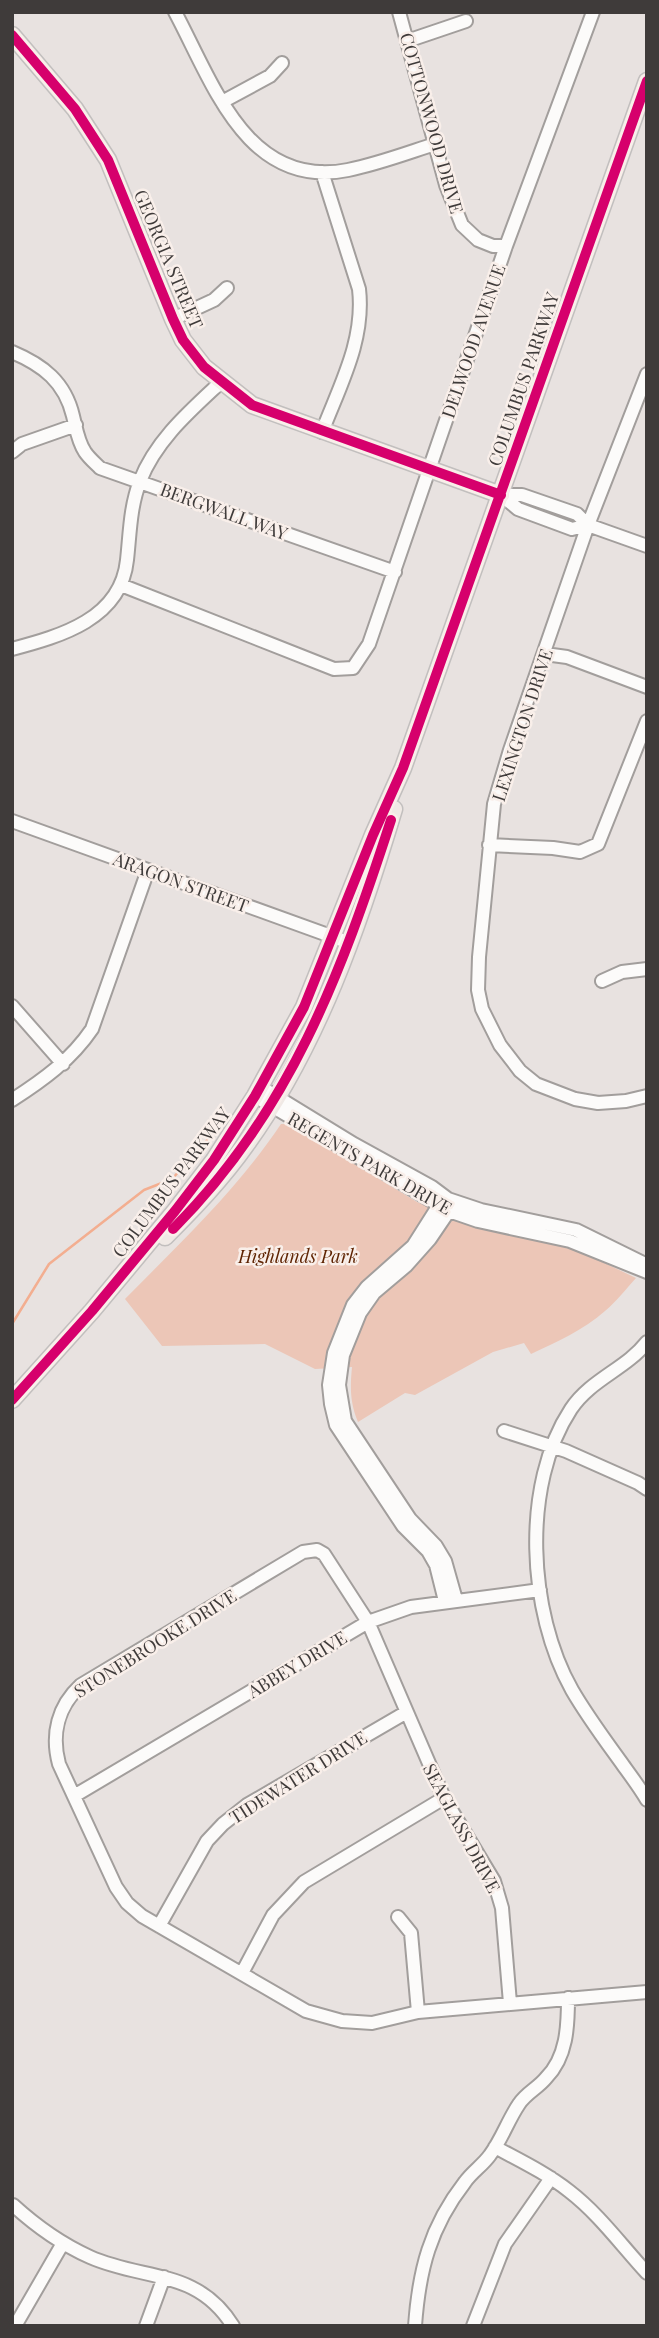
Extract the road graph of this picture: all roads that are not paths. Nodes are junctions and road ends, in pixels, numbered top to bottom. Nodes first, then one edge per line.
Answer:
1 (175, 12) edge
2 (399, 12) edge
3 (593, 12) edge
4 (466, 21) dead end
5 (12, 35) edge
6 (407, 41) junction
7 (282, 63) dead end
8 (647, 81) edge
9 (222, 102) junction
10 (435, 144) junction
11 (322, 172) junction
12 (506, 246) junction
13 (227, 289) dead end
14 (173, 319) junction
15 (12, 352) edge
16 (647, 374) edge
17 (220, 382) junction
18 (76, 425) junction
19 (322, 432) junction
20 (12, 452) edge
21 (428, 469) junction
22 (140, 481) junction
23 (501, 495) junction
24 (588, 525) junction
25 (647, 546) edge
26 (395, 572) junction
27 (121, 585) junction
28 (12, 649) edge
29 (545, 654) junction
30 (647, 687) edge
31 (647, 721) edge
32 (403, 768) junction
33 (12, 821) edge
34 (489, 845) junction
35 (148, 870) junction
36 (334, 937) junction
37 (350, 943) junction
38 (647, 969) edge
39 (602, 981) dead end
40 (12, 1006) edge
41 (63, 1063) junction
42 (258, 1092) junction
43 (647, 1096) edge
44 (12, 1100) edge
45 (274, 1101) junction
46 (445, 1205) junction
47 (647, 1265) edge
48 (647, 1272) edge
49 (92, 1311) junction
50 (647, 1342) edge
51 (12, 1400) edge
52 (504, 1431) dead end
53 (553, 1446) junction
54 (647, 1489) edge
55 (540, 1590) junction
56 (451, 1601) junction
57 (368, 1622) junction
58 (405, 1713) junction
59 (75, 1796) junction
60 (444, 1798) junction
61 (647, 1800) edge
62 (398, 1917) dead end
63 (159, 1926) junction
64 (242, 1973) junction
65 (647, 1992) edge
66 (568, 1998) junction
67 (510, 2003) junction
68 (418, 2012) junction
69 (495, 2147) junction
70 (551, 2178) junction
71 (13, 2205) edge
72 (63, 2243) junction
73 (647, 2273) edge
74 (164, 2277) junction
75 (15, 2326) edge
76 (146, 2326) edge
77 (233, 2326) edge
78 (415, 2326) edge
79 (473, 2326) edge

1 - 9 street
2 - 6 street, COTTONWOOD DRIVE
3 - 12 street, DELWOOD AVENUE
4 - 6 street
5 - 14 main road, GEORGIA STREET
6 - 10 street, COTTONWOOD DRIVE
7 - 9 street
8 - 23 main road, COLUMBUS PARKWAY
9 - 11 street
10 - 11 street
10 - 12 street, COTTONWOOD DRIVE
11 - 19 street
12 - 21 street, DELWOOD AVENUE
13 - 14 street
14 - 17 main road, GEORGIA STREET
15 - 18 street, BERGWALL WAY
16 - 24 street, LEXINGTON DRIVE
17 - 19 main road, GEORGIA STREET
17 - 22 street
18 - 20 street
18 - 22 street, BERGWALL WAY
19 - 21 main road, GEORGIA STREET
21 - 23 main road, GEORGIA STREET
21 - 26 street, DELWOOD AVENUE
22 - 26 street, BERGWALL WAY
22 - 27 street
23 - 24 street, GEORGIA STREET
23 - 32 main road, COLUMBUS PARKWAY
24 - 25 street, GEORGIA STREET
24 - 29 street, LEXINGTON DRIVE
26 - 27 street, DELWOOD AVENUE
27 - 28 street
29 - 30 street
29 - 34 street, LEXINGTON DRIVE
31 - 34 street
32 - 36 main road, COLUMBUS PARKWAY
32 - 37 main road, COLUMBUS PARKWAY
33 - 35 street, ARAGON STREET
34 - 43 street, LEXINGTON DRIVE
35 - 36 street, ARAGON STREET
35 - 41 street
36 - 37 street, ARAGON STREET
36 - 42 main road, COLUMBUS PARKWAY
37 - 45 main road, COLUMBUS PARKWAY
38 - 39 street
40 - 41 street
41 - 44 street
42 - 45 street, REGENTS PARK DRIVE
42 - 49 main road, COLUMBUS PARKWAY
45 - 46 street, REGENTS PARK DRIVE
45 - 49 main road, COLUMBUS PARKWAY
46 - 47 street, REGENTS PARK DRIVE
46 - 48 street, REGENTS PARK DRIVE
46 - 56 street
49 - 51 main road, COLUMBUS PARKWAY
50 - 53 street
52 - 53 street
53 - 54 street
53 - 55 street
55 - 56 street, ABBEY DRIVE
55 - 61 street
56 - 57 street, ABBEY DRIVE
57 - 58 street, SEAGLASS DRIVE
57 - 59 street, ABBEY DRIVE
57 - 59 street, STONEBROOKE DRIVE
58 - 60 street, SEAGLASS DRIVE
58 - 63 street, TIDEWATER DRIVE
59 - 63 street, STONEBROOKE DRIVE
60 - 64 street
60 - 67 street, SEAGLASS DRIVE
62 - 68 street
63 - 64 street, STONEBROOKE DRIVE
64 - 68 street, STONEBROOKE DRIVE
65 - 66 street, STONEBROOKE DRIVE
66 - 67 street, STONEBROOKE DRIVE
66 - 69 street
67 - 68 street, STONEBROOKE DRIVE
69 - 70 street
69 - 78 street
70 - 73 street
70 - 79 street
71 - 72 street
72 - 74 street
72 - 75 street
74 - 76 street
74 - 77 street

